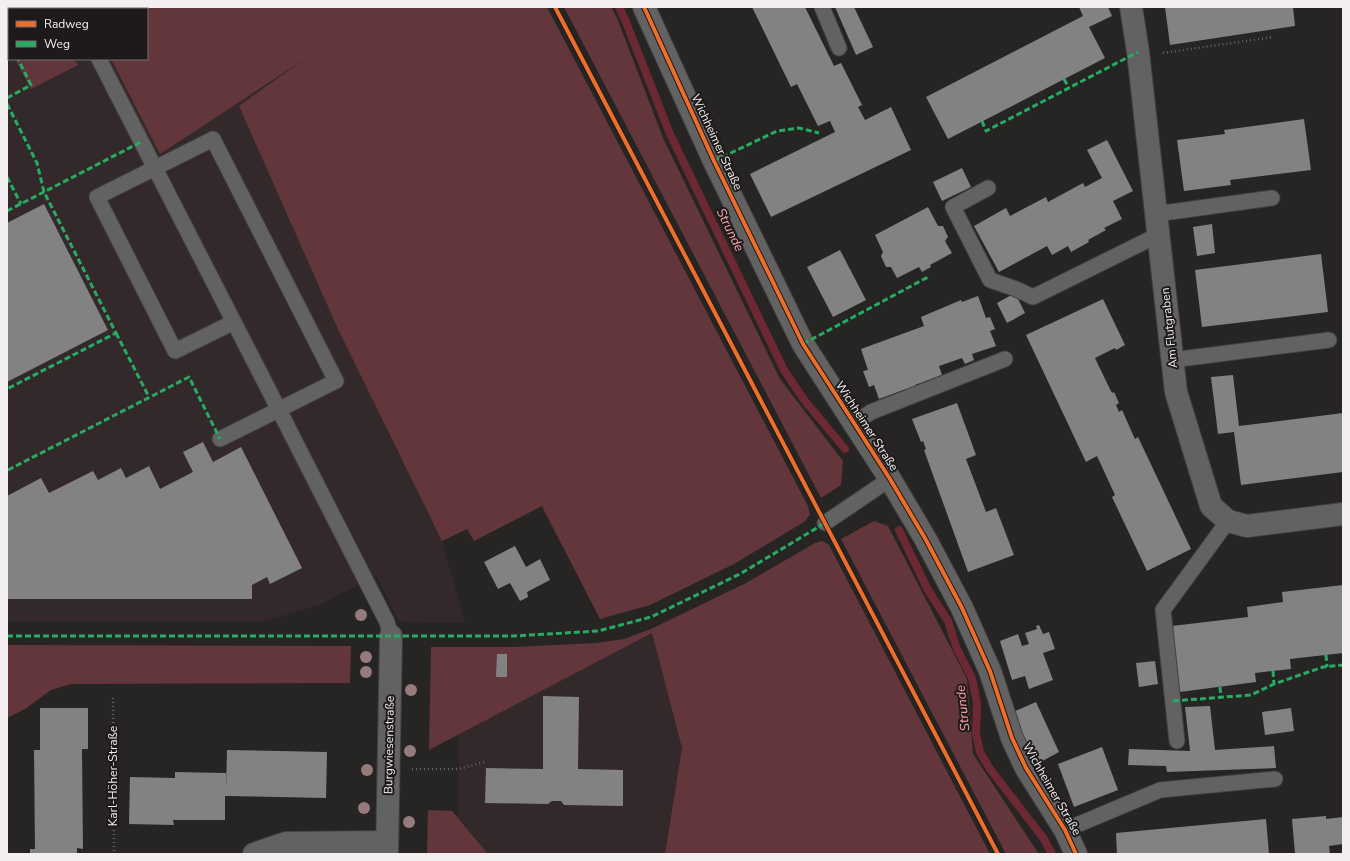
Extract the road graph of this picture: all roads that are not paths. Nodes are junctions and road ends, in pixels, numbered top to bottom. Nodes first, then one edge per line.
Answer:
1 (644, 7) edge
2 (822, 7) edge
3 (1131, 7) edge
4 (839, 48) dead end
5 (100, 60) edge
6 (154, 168) junction
7 (988, 188) dead end
8 (1272, 198) dead end
9 (1157, 224) junction
10 (234, 322) junction
11 (1329, 340) dead end
12 (1005, 359) dead end
13 (1172, 360) junction
14 (279, 410) junction
15 (853, 424) junction
16 (220, 439) dead end
17 (890, 479) junction
18 (1343, 514) edge
19 (1228, 521) junction
20 (825, 523) dead end
21 (391, 636) joint
22 (1177, 741) dead end
23 (1275, 779) dead end
24 (1065, 830) junction
25 (387, 848) edge
26 (254, 854) edge
27 (1076, 854) edge

1 - 15 street, Wichheimer Straße
2 - 4 lane
3 - 9 street, Am Flutgraben
5 - 6 lane
6 - 10 lane
6 - 10 lane
6 - 14 lane
7 - 9 lane
8 - 9 lane
9 - 13 street, Am Flutgraben
10 - 14 lane
11 - 13 lane
12 - 15 lane
13 - 19 street, Am Flutgraben
14 - 16 lane
14 - 21 lane
15 - 17 street, Wichheimer Straße
17 - 20 lane
17 - 24 street, Wichheimer Straße
18 - 19 street, Am Flutgraben
19 - 22 lane
21 - 25 street, Burgwiesenstraße
23 - 24 lane
24 - 27 street, Wichheimer Straße
25 - 26 street

